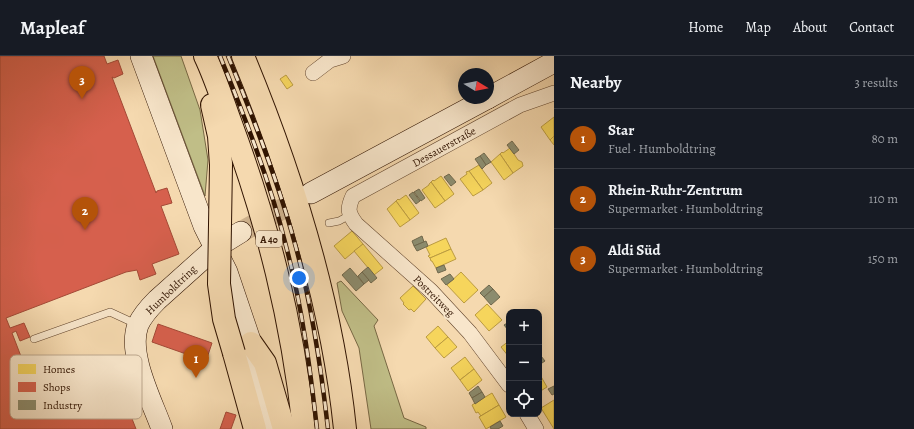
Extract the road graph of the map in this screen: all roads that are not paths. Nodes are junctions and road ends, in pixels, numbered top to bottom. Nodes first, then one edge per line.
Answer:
1 (141, 56) edge
2 (198, 56) edge
3 (205, 56) edge
4 (243, 56) edge
5 (344, 56) edge
6 (554, 62) edge
7 (313, 73) dead end
8 (554, 93) edge
9 (494, 95) edge
10 (477, 104) edge
11 (311, 193) tunnel mouth
12 (350, 215) junction
13 (329, 223) dead end
14 (241, 232) tunnel mouth
15 (216, 248) junction
16 (138, 325) junction
17 (34, 339) dead end
18 (243, 348) junction
19 (135, 355) edge
20 (142, 377) edge
21 (506, 381) edge
22 (529, 417) edge
23 (259, 428) edge
24 (162, 429) edge
25 (284, 429) edge
26 (304, 429) edge
27 (345, 429) edge
28 (536, 429) edge

1 - 15 street
2 - 18 highway, bridge
3 - 26 highway, A 40
4 - 27 highway
5 - 7 street
6 - 9 street
8 - 12 street, Dessauerstraße
10 - 11 street
12 - 13 lane
12 - 21 street, Postreitweg
14 - 15 street, Humboldtring
15 - 16 street, Humboldtring
15 - 18 street
16 - 17 lane
16 - 19 street, Humboldtring
18 - 23 highway
18 - 25 highway
20 - 24 street, Humboldtring
22 - 28 street

